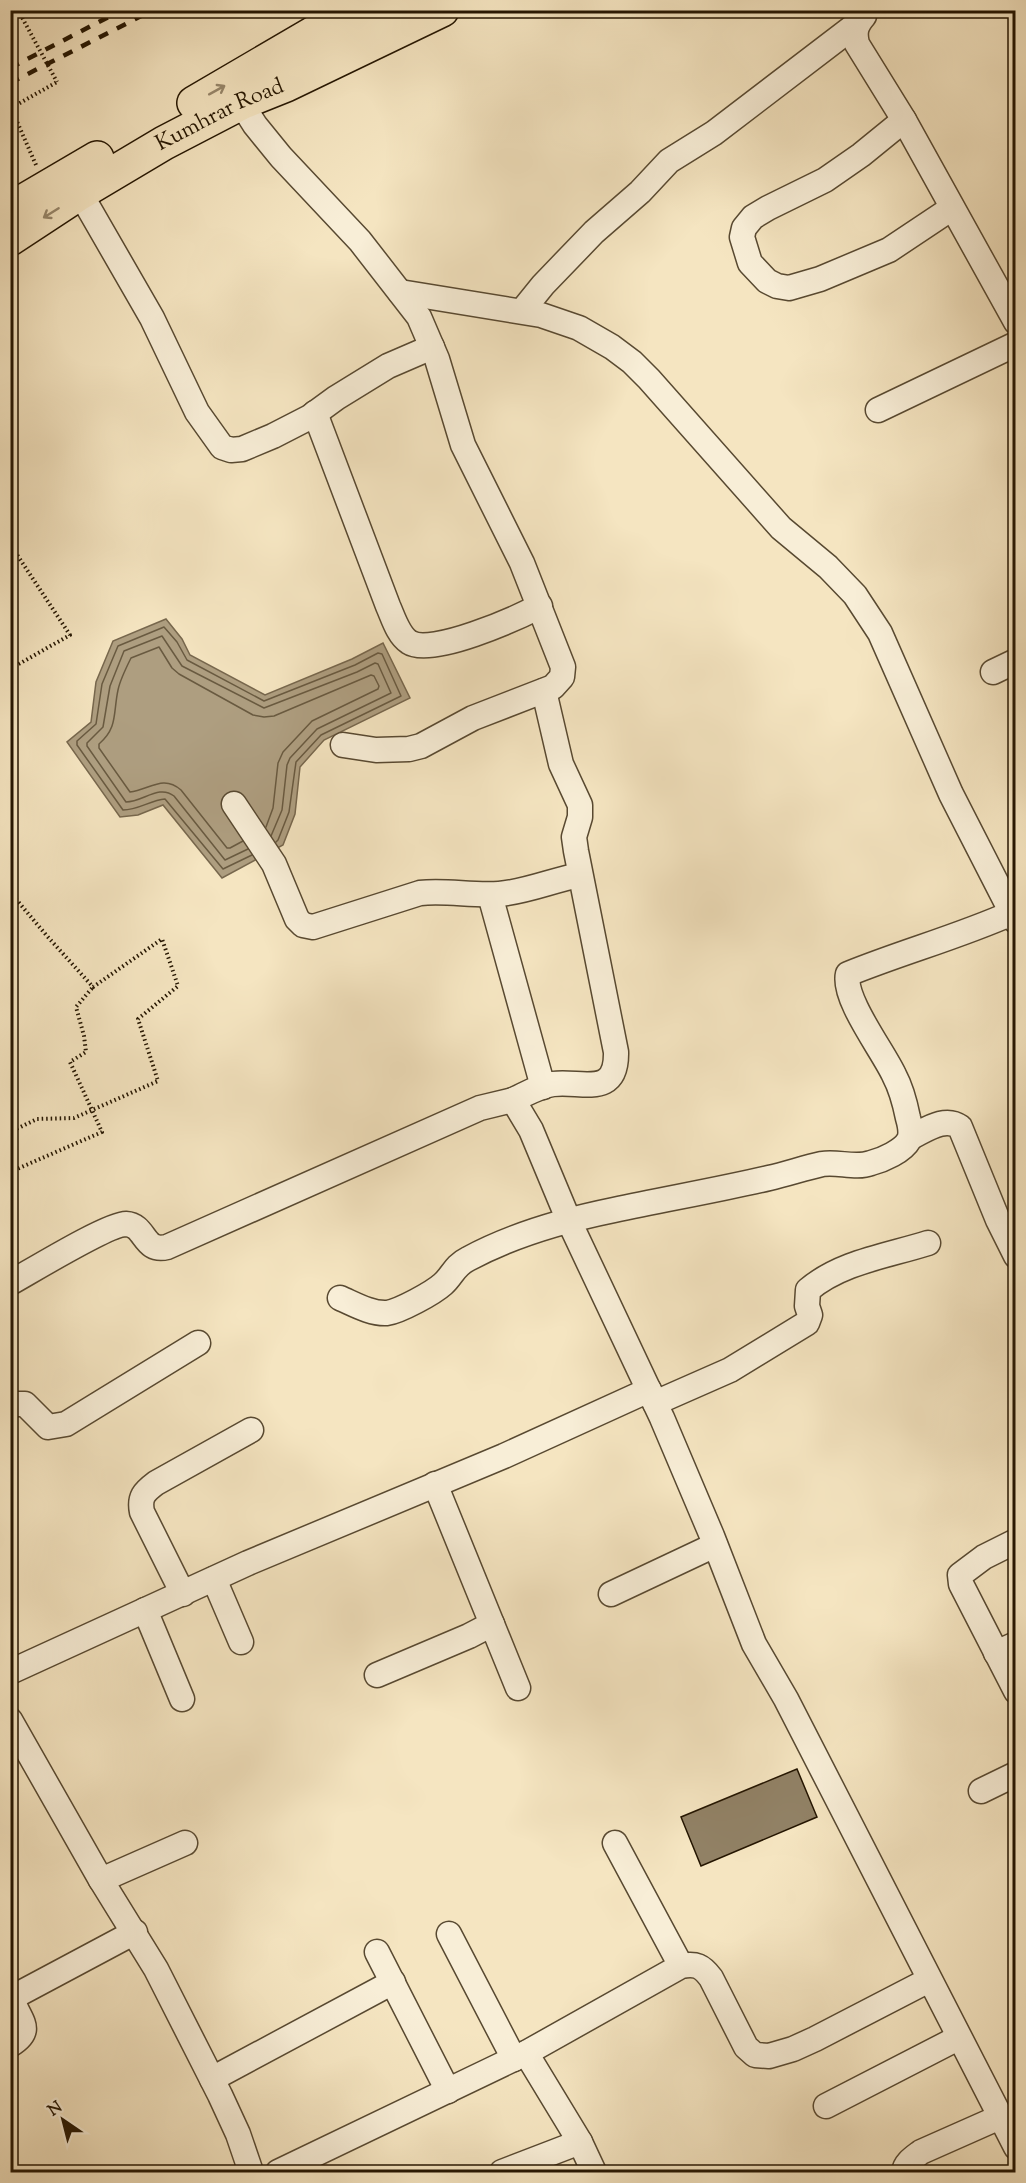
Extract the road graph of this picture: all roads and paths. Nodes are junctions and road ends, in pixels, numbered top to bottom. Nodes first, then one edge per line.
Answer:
1 (18, 10) edge
2 (353, 10) edge
3 (397, 10) edge
4 (442, 10) edge
5 (863, 17) edge
6 (283, 70) junction
7 (241, 103) junction
8 (904, 120) junction
9 (46, 187) junction
10 (80, 193) junction
11 (952, 208) junction
12 (10, 209) edge
13 (10, 238) edge
14 (400, 292) junction
15 (522, 311) junction
16 (1016, 322) edge
17 (1016, 344) edge
18 (432, 347) junction
19 (878, 410) dead end
20 (315, 414) junction
21 (10, 543) edge
22 (540, 606) junction
23 (1016, 661) edge
24 (10, 669) edge
25 (993, 672) dead end
26 (544, 691) junction
27 (343, 745) dead end
28 (234, 804) dead end
29 (580, 875) junction
30 (10, 892) edge
31 (490, 895) junction
32 (1014, 917) edge
33 (93, 987) junction
34 (543, 1087) junction
35 (513, 1100) junction
36 (93, 1110) junction
37 (10, 1132) edge
38 (911, 1137) junction
39 (10, 1172) edge
40 (569, 1221) junction
41 (928, 1243) dead end
42 (1016, 1256) edge
43 (10, 1283) edge
44 (340, 1298) dead end
45 (198, 1343) dead end
46 (652, 1396) junction
47 (10, 1407) edge
48 (251, 1430) dead end
49 (435, 1484) junction
50 (1016, 1541) edge
51 (715, 1545) junction
52 (214, 1579) junction
53 (183, 1594) junction
54 (612, 1594) dead end
55 (145, 1610) junction
56 (492, 1624) junction
57 (241, 1642) dead end
58 (1006, 1648) edge
59 (10, 1672) edge
60 (377, 1675) dead end
61 (518, 1688) dead end
62 (1016, 1690) edge
63 (182, 1699) dead end
64 (11, 1720) edge
65 (1016, 1774) edge
66 (981, 1791) dead end
67 (185, 1843) dead end
68 (615, 1844) dead end
69 (101, 1880) junction
70 (135, 1932) junction
71 (448, 1934) dead end
72 (377, 1952) dead end
73 (681, 1966) junction
74 (929, 1980) junction
75 (393, 1982) junction
76 (958, 2038) junction
77 (10, 2044) edge
78 (520, 2056) junction
79 (212, 2079) junction
80 (448, 2091) junction
81 (826, 2106) dead end
82 (1000, 2117) junction
83 (580, 2142) junction
84 (1016, 2147) edge
85 (251, 2172) edge
86 (278, 2172) edge
87 (502, 2172) edge
88 (594, 2172) edge
89 (904, 2172) edge

1 - 9 path, bridge
2 - 6 highway
3 - 6 main road
4 - 6 highway, Kumhrar Road
5 - 8 street
5 - 15 street
6 - 7 highway, Kumhrar Road
9 -> 6 highway, Kumhrar Road
7 - 10 highway, Kumhrar Road
7 - 14 street
8 - 11 street
8 - 11 street
9 - 12 highway, Kumhrar Road
10 -> 13 highway, Kumhrar Road
10 - 20 street
11 - 16 street
14 - 15 street
14 - 18 street
15 - 32 street
17 - 19 street
18 - 20 street
18 - 22 street
20 - 22 street
21 - 24 path
22 - 26 street
23 - 25 street
26 - 27 street
26 - 29 street
28 - 31 street
29 - 31 street
29 - 34 street
30 - 33 path
31 - 34 street
32 - 38 street
33 - 36 path
33 - 36 path
34 - 35 street
35 - 40 street
35 - 43 street
36 - 37 path
36 - 39 path
38 - 40 street
38 - 42 street
40 - 44 street
40 - 46 street
41 - 46 street
45 - 47 street
46 - 49 street
46 - 51 street
48 - 53 street
49 - 52 street
49 - 56 street
50 - 58 street
51 - 54 street
51 - 74 street
52 - 53 street
52 - 57 street
53 - 55 street
55 - 59 street
55 - 63 street
56 - 60 street
56 - 61 street
58 - 62 street
64 - 69 street
65 - 66 street
67 - 69 street
68 - 73 street
69 - 70 street
70 - 77 street
70 - 79 street
71 - 78 street
72 - 75 street
73 - 74 street
73 - 78 street
74 - 76 street
75 - 79 street
75 - 80 street
76 - 81 street
76 - 82 street
78 - 80 street
78 - 83 street
79 - 85 street
80 - 86 street
82 - 84 street
82 - 89 street
83 - 87 street
83 - 88 street

